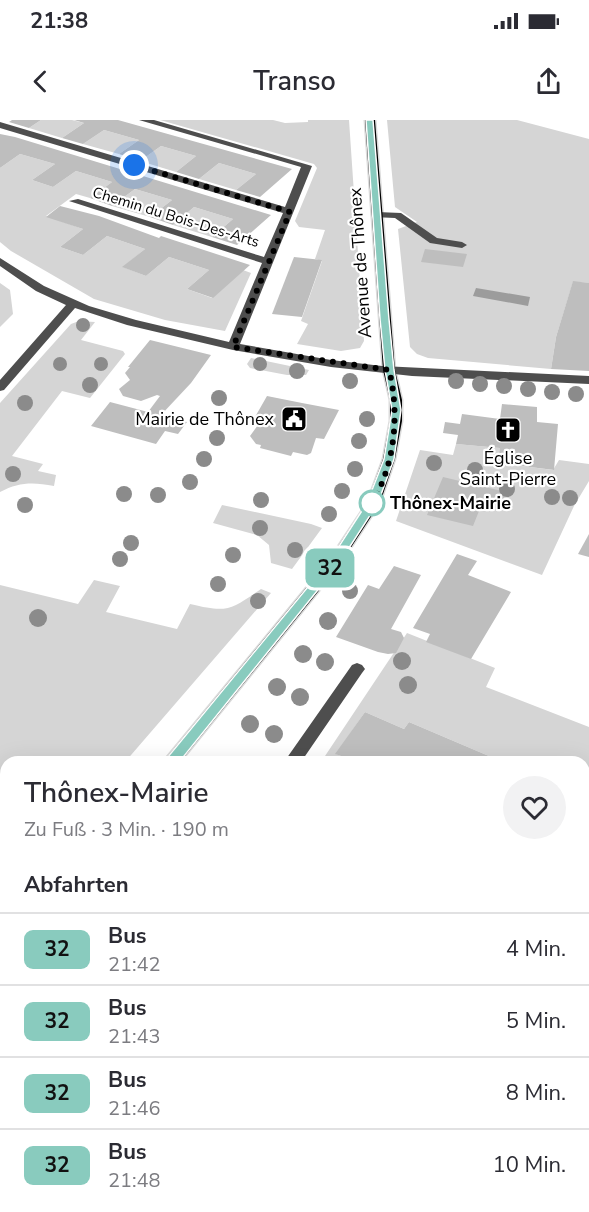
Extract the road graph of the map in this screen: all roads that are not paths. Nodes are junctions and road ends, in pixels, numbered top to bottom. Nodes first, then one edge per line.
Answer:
1 (144, 120) edge
2 (370, 120) edge
3 (0, 125) edge
4 (74, 201) dead end
5 (290, 212) junction
6 (377, 216) junction
7 (462, 244) dead end
8 (0, 261) edge
9 (269, 262) junction
10 (73, 304) junction
11 (237, 350) junction
12 (389, 370) junction
13 (589, 381) edge
14 (0, 387) edge
15 (357, 669) dead end
16 (176, 756) edge
17 (296, 756) edge

1 - 5 street, Chemin du Bois-Des-Arts
2 - 6 main road, Avenue de Thônex
3 - 5 street
4 - 9 street, Chemin du Bois-Des-Arts
5 - 9 street, Chemin du Bois-Des-Arts
6 - 7 street
6 - 12 main road, Avenue de Thônex
8 - 10 street
9 - 11 street, Chemin du Bois-Des-Arts
10 - 11 street
10 - 14 street
11 - 12 street
12 - 13 street
12 - 16 main road, Avenue de Thônex
15 - 17 street

